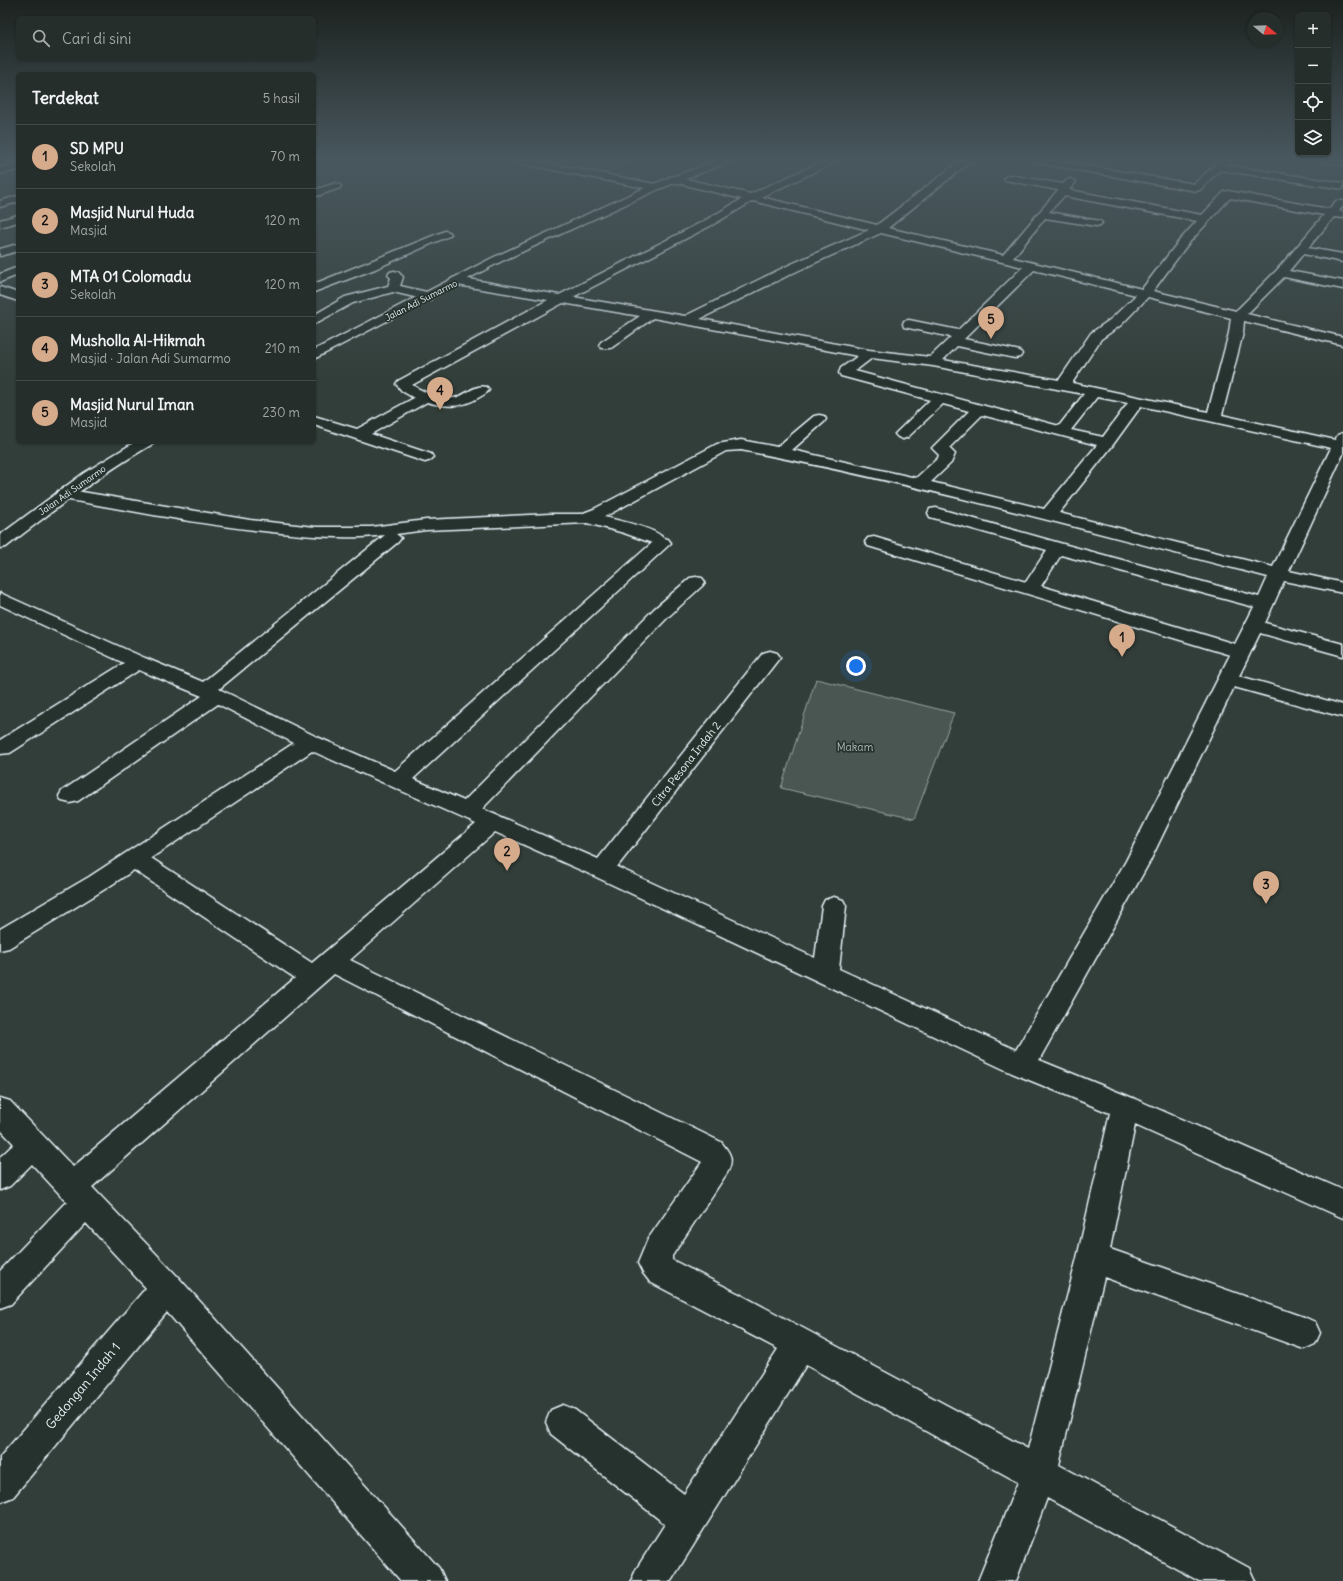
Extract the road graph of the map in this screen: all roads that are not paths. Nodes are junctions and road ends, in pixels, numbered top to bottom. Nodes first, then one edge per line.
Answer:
1 (444, 234) dead end
2 (553, 234) edge
3 (687, 234) edge
4 (870, 234) edge
5 (894, 234) edge
6 (1027, 234) edge
7 (1192, 234) edge
8 (1318, 234) edge
9 (16, 248) edge
10 (1301, 250) junction
11 (0, 253) edge
12 (1343, 258) edge
13 (1006, 260) junction
14 (371, 266) junction
15 (1031, 266) junction
16 (16, 273) edge
17 (1281, 273) junction
18 (0, 278) edge
19 (457, 281) junction
20 (316, 287) edge
21 (392, 288) junction
22 (1339, 288) edge
23 (0, 291) edge
24 (316, 292) edge
25 (417, 293) junction
26 (1144, 293) junction
27 (16, 296) edge
28 (562, 298) junction
29 (349, 300) junction
30 (651, 314) junction
31 (1238, 316) junction
32 (316, 319) edge
33 (688, 320) junction
34 (909, 324) dead end
35 (958, 338) junction
36 (1343, 341) edge
37 (606, 344) dead end
38 (869, 354) junction
39 (1015, 354) dead end
40 (316, 355) edge
41 (933, 362) junction
42 (1063, 385) junction
43 (482, 390) dead end
44 (1094, 392) junction
45 (426, 397) junction
46 (940, 399) junction
47 (1137, 401) junction
48 (979, 410) junction
49 (819, 418) dead end
50 (1214, 418) junction
51 (316, 421) edge
52 (1062, 432) junction
53 (903, 434) dead end
54 (358, 435) junction
55 (1106, 443) junction
56 (1342, 443) edge
57 (143, 444) edge
58 (781, 452) junction
59 (425, 457) dead end
60 (919, 484) junction
61 (64, 494) junction
62 (936, 512) dead end
63 (1049, 514) junction
64 (587, 518) junction
65 (392, 538) dead end
66 (874, 542) dead end
67 (0, 543) edge
68 (1057, 548) junction
69 (1278, 574) junction
70 (696, 582) dead end
71 (1343, 588) edge
72 (1030, 589) junction
73 (0, 598) edge
74 (1265, 604) junction
75 (1254, 626) junction
76 (1343, 650) edge
77 (1241, 652) junction
78 (770, 657) dead end
79 (138, 662) junction
80 (1228, 679) junction
81 (210, 693) junction
82 (1343, 711) edge
83 (310, 742) junction
84 (3, 748) dead end
85 (398, 780) junction
86 (70, 796) dead end
87 (467, 811) junction
88 (492, 822) junction
89 (134, 858) junction
90 (602, 870) junction
91 (834, 906) dead end
92 (0, 941) edge
93 (322, 969) junction
94 (826, 973) junction
95 (1022, 1064) junction
96 (1125, 1107) junction
97 (0, 1110) edge
98 (32, 1145) junction
99 (0, 1177) edge
100 (73, 1200) junction
101 (1343, 1204) edge
102 (1092, 1258) junction
103 (166, 1288) junction
104 (0, 1293) edge
105 (1304, 1333) dead end
106 (800, 1344) junction
107 (563, 1422) dead end
108 (1039, 1474) junction
109 (0, 1484) edge
110 (689, 1520) junction
111 (426, 1581) edge
112 (650, 1581) edge
113 (996, 1581) edge
114 (1236, 1581) edge

1 - 14 street
2 - 19 street, Jalan Adi Sumarmo
3 - 28 street
4 - 33 street
5 - 13 street
6 - 13 street
7 - 26 street
8 - 10 street
9 - 11 street
10 - 12 street
10 - 17 street
13 - 15 street
14 - 20 street
14 - 21 street
15 - 26 street
15 - 35 street
16 - 18 street
17 - 22 street
17 - 31 street
19 - 25 street, Jalan Adi Sumarmo
19 - 28 street
21 - 25 street
21 - 29 street
23 - 27 street
24 - 29 street
25 - 40 street, Jalan Adi Sumarmo
26 - 31 street
26 - 42 street
28 - 30 street
28 - 45 street
29 - 32 street
30 - 33 street
30 - 37 street
31 - 36 street
31 - 50 street
33 - 38 street
34 - 35 street
35 - 39 street
35 - 41 street
38 - 41 street
38 - 46 street
41 - 42 street
42 - 44 street
43 - 45 street
44 - 47 street
44 - 52 street
45 - 54 street
46 - 48 street
46 - 53 street
47 - 50 street
47 - 55 street
48 - 52 street
48 - 60 street
49 - 58 street
50 - 56 street
51 - 54 street
52 - 55 street
54 - 59 street
55 - 63 street
56 - 69 street
57 - 61 street, Jalan Adi Sumarmo
58 - 60 street
58 - 64 street
60 - 63 street
61 - 64 street
61 - 67 street, Jalan Adi Sumarmo
62 - 68 street
63 - 69 street
64 - 85 street
65 - 81 street
66 - 72 street
68 - 72 street
68 - 74 street
69 - 71 street
69 - 74 street
70 - 87 street
72 - 77 street
73 - 79 street
74 - 75 street
75 - 76 street
75 - 77 street
77 - 80 street
78 - 90 street, Citra Pesona Indah 2
79 - 81 street
79 - 84 street
80 - 82 street
80 - 95 street
81 - 83 street
81 - 86 street
83 - 85 street
83 - 89 street
85 - 87 street
87 - 88 street
88 - 90 street
88 - 93 street
89 - 92 street
89 - 93 street
90 - 94 street
91 - 94 street
93 - 100 street
93 - 106 street
94 - 95 street
95 - 96 street
96 - 101 street
96 - 102 street
97 - 98 street
98 - 99 street
98 - 100 street
100 - 103 street
100 - 104 street
102 - 105 street
102 - 108 street
103 - 109 street, Gedongan Indah 1
103 - 111 street
106 - 108 street
106 - 110 street
107 - 110 street
108 - 113 street
108 - 114 street
110 - 112 street

